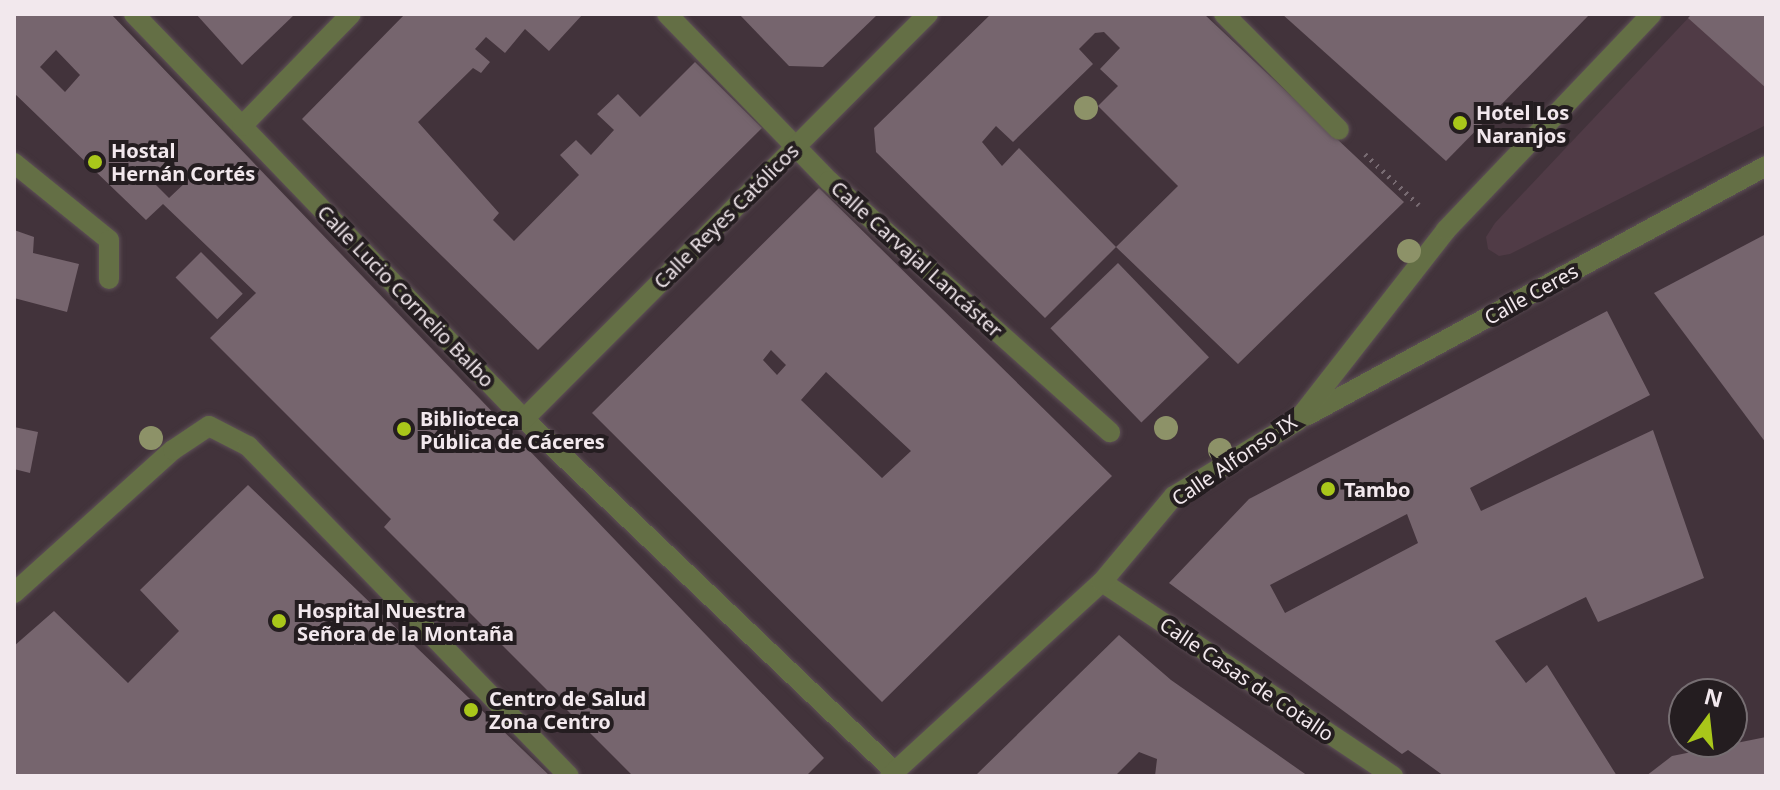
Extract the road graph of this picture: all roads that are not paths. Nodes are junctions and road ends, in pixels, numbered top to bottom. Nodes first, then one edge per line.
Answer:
1 (134, 14) edge
2 (351, 14) edge
3 (667, 14) edge
4 (928, 14) edge
5 (1224, 14) edge
6 (1652, 14) edge
7 (242, 126) junction
8 (1339, 130) road end
9 (796, 146) junction
10 (14, 163) edge
11 (1766, 166) edge
12 (109, 279) dead end
13 (524, 419) junction
14 (1297, 421) junction
15 (1110, 432) dead end
16 (1102, 582) junction
17 (14, 593) edge
18 (892, 773) edge
19 (569, 776) edge
20 (1393, 776) edge

1 - 7 street, Calle Lucio Cornelio Balbo
2 - 7 street
3 - 9 street, Calle Carvajal Lancáster
4 - 9 street, Calle Reyes Católicos
5 - 8 street
6 - 14 street, Calle Alfonso IX
7 - 13 street, Calle Lucio Cornelio Balbo
9 - 13 street, Calle Reyes Católicos
9 - 15 street, Calle Carvajal Lancáster
10 - 12 street
11 - 14 street, Calle Ceres
13 - 18 street, Calle Lucio Cornelio Balbo
14 - 16 street, Calle Alfonso IX
16 - 18 street, Calle Alfonso IX
16 - 20 street, Calle Casas de Cotallo
17 - 19 street

